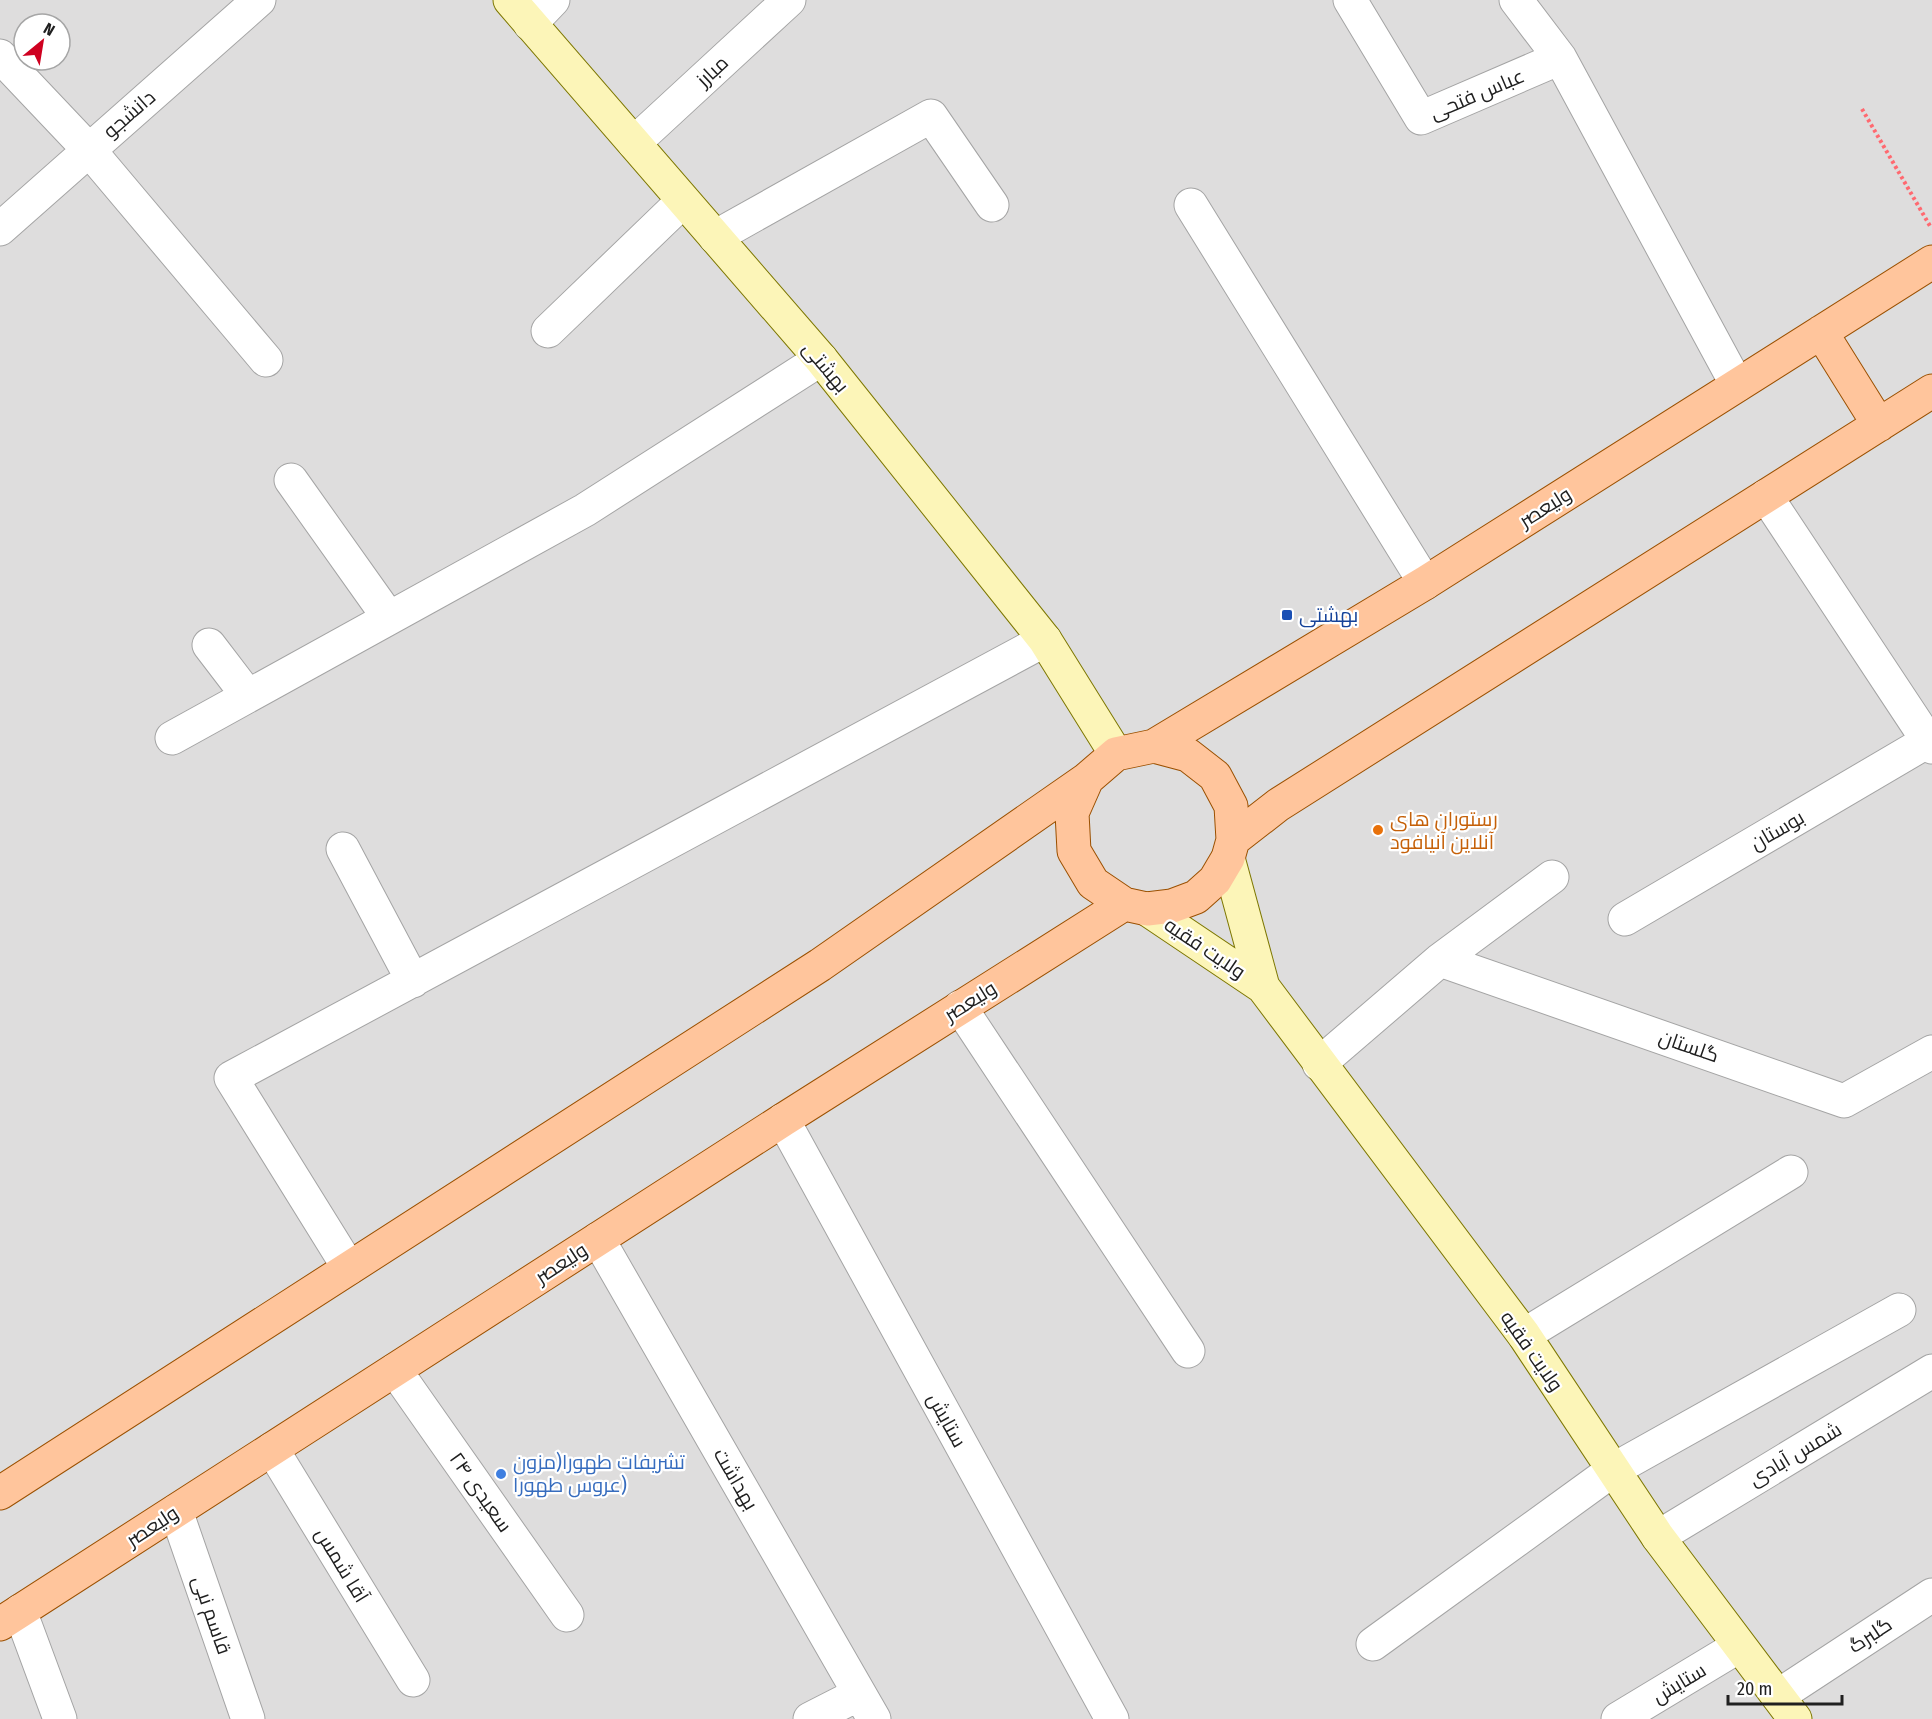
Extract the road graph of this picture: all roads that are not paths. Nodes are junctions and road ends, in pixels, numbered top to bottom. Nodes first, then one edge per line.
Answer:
1 (259, 0) edge
2 (553, 0) edge
3 (789, 0) edge
4 (1350, 0) edge
5 (1516, 0) edge
6 (520, 12) edge
7 (0, 56) edge
8 (1560, 58) junction
9 (634, 143) junction
10 (89, 150) junction
11 (683, 201) junction
12 (992, 205) dead end
13 (1191, 205) dead end
14 (0, 229) edge
15 (715, 237) junction
16 (1932, 262) edge
17 (548, 331) dead end
18 (1821, 332) junction
19 (821, 359) junction
20 (266, 360) dead end
21 (1737, 386) junction
22 (1932, 391) edge
23 (1879, 425) junction
24 (291, 480) dead end
25 (1766, 496) junction
26 (1425, 583) junction
27 (389, 618) junction
28 (1045, 640) junction
29 (209, 645) dead end
30 (248, 696) junction
31 (172, 738) dead end
32 (1930, 744) edge
33 (1154, 746) junction
34 (1116, 754) junction
35 (1087, 779) junction
36 (343, 849) dead end
37 (1231, 849) junction
38 (1551, 877) dead end
39 (1135, 906) junction
40 (1625, 919) dead end
41 (1440, 960) junction
42 (413, 981) junction
43 (1263, 987) junction
44 (960, 1007) junction
45 (1932, 1052) edge
46 (1319, 1064) junction
47 (783, 1120) junction
48 (1791, 1172) dead end
49 (598, 1239) junction
50 (349, 1268) junction
51 (1899, 1310) dead end
52 (1524, 1335) junction
53 (1188, 1351) dead end
54 (395, 1370) junction
55 (1932, 1371) edge
56 (272, 1449) junction
57 (1613, 1470) junction
58 (0, 1493) edge
59 (176, 1511) junction
60 (1658, 1538) junction
61 (1932, 1594) edge
62 (567, 1615) dead end
63 (10, 1617) edge
64 (1373, 1644) dead end
65 (1739, 1646) junction
66 (413, 1680) dead end
67 (866, 1707) edge
68 (1786, 1708) edge
69 (60, 1719) edge
70 (248, 1719) edge
71 (810, 1719) edge
72 (1112, 1719) edge
73 (1618, 1719) edge

1 - 10 street, دانشجو
2 - 6 street
3 - 9 street, مبارز
4 - 8 street, عباس فتحی
5 - 8 street
6 - 9 street, بهشتی
7 - 10 street
8 - 21 street
9 - 11 street, بهشتی
10 - 14 street, دانشجو
10 - 20 street
11 - 15 street, بهشتی
11 - 17 street
12 - 15 street
13 - 26 street
15 - 19 street, بهشتی
16 - 18 main road, ولیعصر
18 - 21 main road, ولیعصر
18 - 23 main road
19 - 27 street
19 - 28 street, بهشتی
21 - 26 main road, ولیعصر
22 - 23 main road
23 - 25 main road
24 - 27 street
25 - 32 street
25 - 37 main road
26 - 33 main road, ولیعصر
27 - 30 street
28 - 34 street, بهشتی
28 - 42 street
29 - 30 street
30 - 31 street
32 - 40 street, بوستان
33 - 34 main road
33 - 37 main road
34 - 35 main road
35 - 39 main road
35 - 50 main road
36 - 42 street
37 - 39 main road
37 - 43 street, ولایت فقیه
38 - 41 street
39 - 43 street, ولایت فقیه
39 - 44 main road, ولیعصر
41 - 45 street, گلستان
41 - 46 street
42 - 50 street
43 - 46 street, ولایت فقیه
44 - 47 main road, ولیعصر
44 - 53 street
46 - 52 street, ولایت فقیه
47 - 49 main road, ولیعصر
47 - 72 street, ستایش
48 - 52 street
49 - 54 main road, ولیعصر
49 - 67 street, بهداشت
50 - 58 main road
51 - 57 street
52 - 57 street, ولایت فقیه
54 - 56 main road, ولیعصر
54 - 62 street, ۲۴ سعیدی
55 - 60 street, شمس آبادی
56 - 59 main road, ولیعصر
56 - 66 street, آقا شمس
57 - 60 street, ولایت فقیه
57 - 64 street
59 - 63 main road, ولیعصر
59 - 70 street, قاسم نبی
60 - 65 street, ولایت فقیه
61 - 68 street, گلبرگ
63 - 69 street
65 - 68 street, ولایت فقیه
65 - 73 street, ستایش
67 - 71 street

